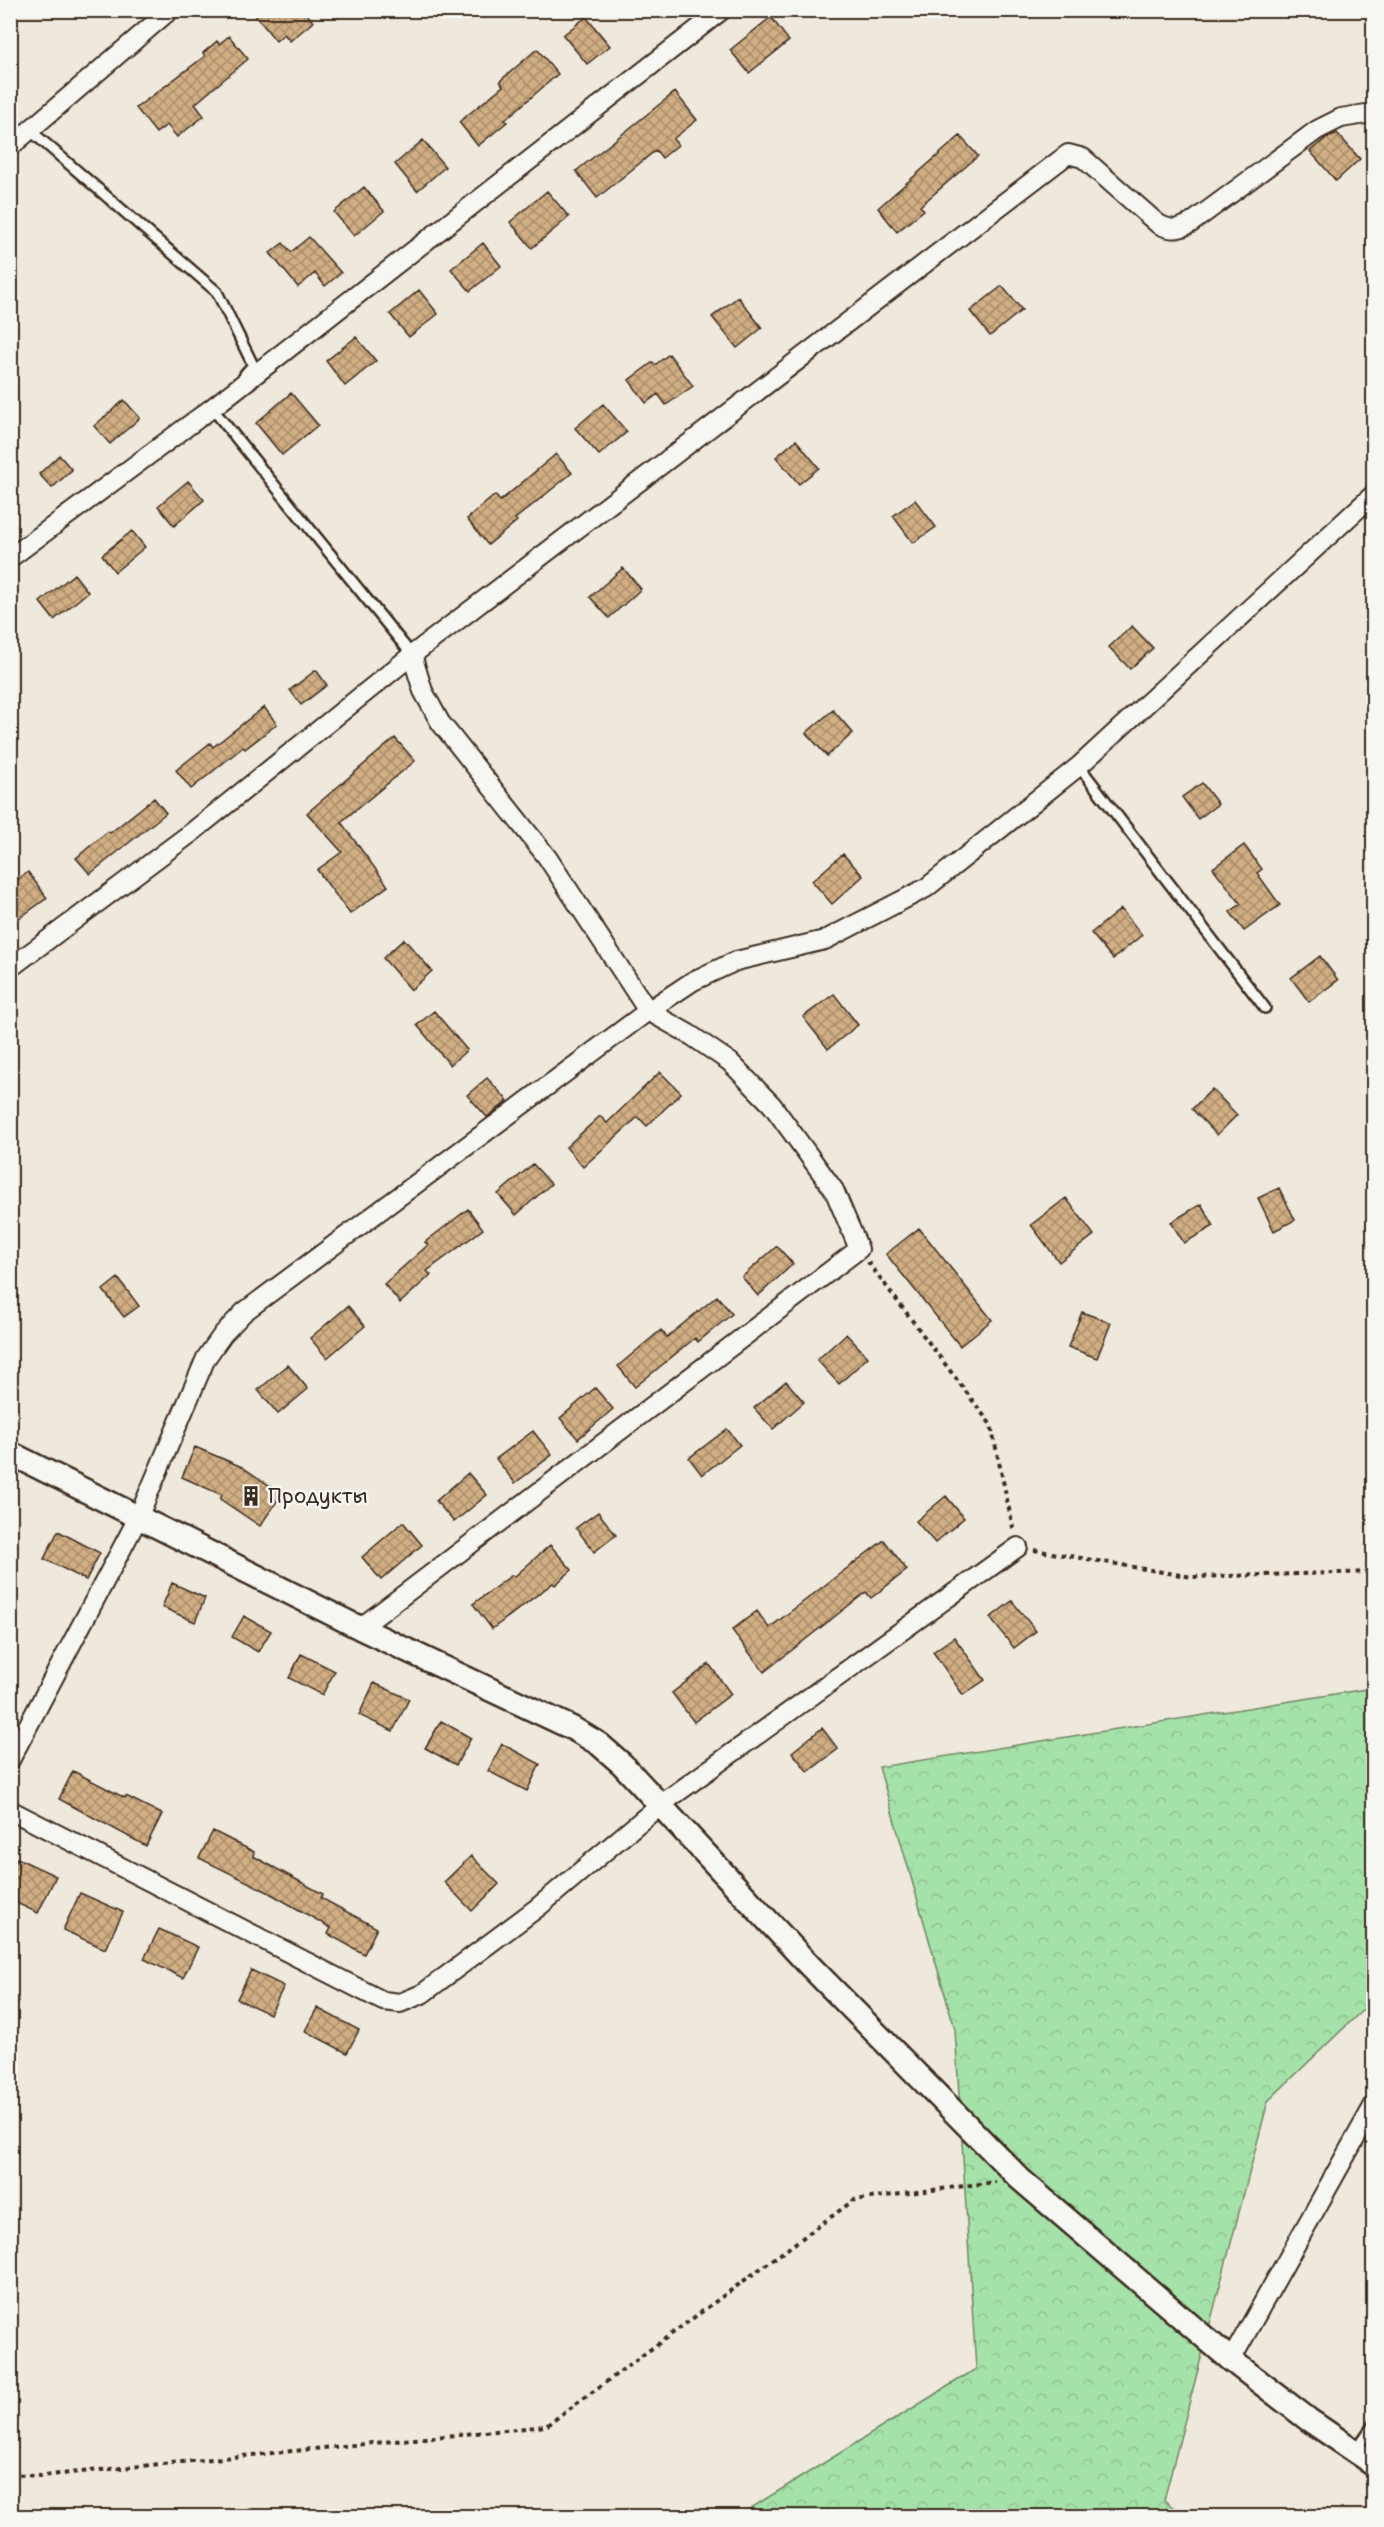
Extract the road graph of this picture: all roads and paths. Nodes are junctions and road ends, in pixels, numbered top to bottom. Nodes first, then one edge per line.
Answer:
1 (170, 10) edge
2 (722, 10) edge
3 (1372, 113) edge
4 (10, 128) edge
5 (30, 131) junction
6 (10, 147) edge
7 (212, 408) junction
8 (1374, 494) edge
9 (10, 558) edge
10 (412, 655) junction
11 (1079, 766) junction
12 (10, 968) edge
13 (1266, 1008) dead end
14 (648, 1011) junction
15 (859, 1249) junction
16 (10, 1453) edge
17 (138, 1518) junction
18 (1018, 1547) junction
19 (1374, 1572) edge
20 (360, 1628) junction
21 (10, 1760) edge
22 (660, 1805) junction
23 (10, 1810) edge
24 (1374, 2105) edge
25 (1020, 2179) junction
26 (1231, 2360) junction
27 (1374, 2424) edge
28 (1355, 2451) junction
29 (1374, 2464) edge
30 (10, 2474) edge

1 - 5 street
2 - 7 street
3 - 10 street
4 - 5 street
5 - 6 street
5 - 7 lane
7 - 9 street
7 - 10 lane
8 - 11 street
10 - 12 street
10 - 14 street
11 - 13 lane
11 - 14 street
14 - 15 street
14 - 17 street
15 - 18 path
15 - 20 street
16 - 17 street
17 - 20 street
17 - 21 street
18 - 19 path
18 - 22 street
20 - 22 street
22 - 23 street
22 - 25 street
24 - 26 street
25 - 26 street
25 - 30 path
26 - 28 street
27 - 28 lane
28 - 29 street

